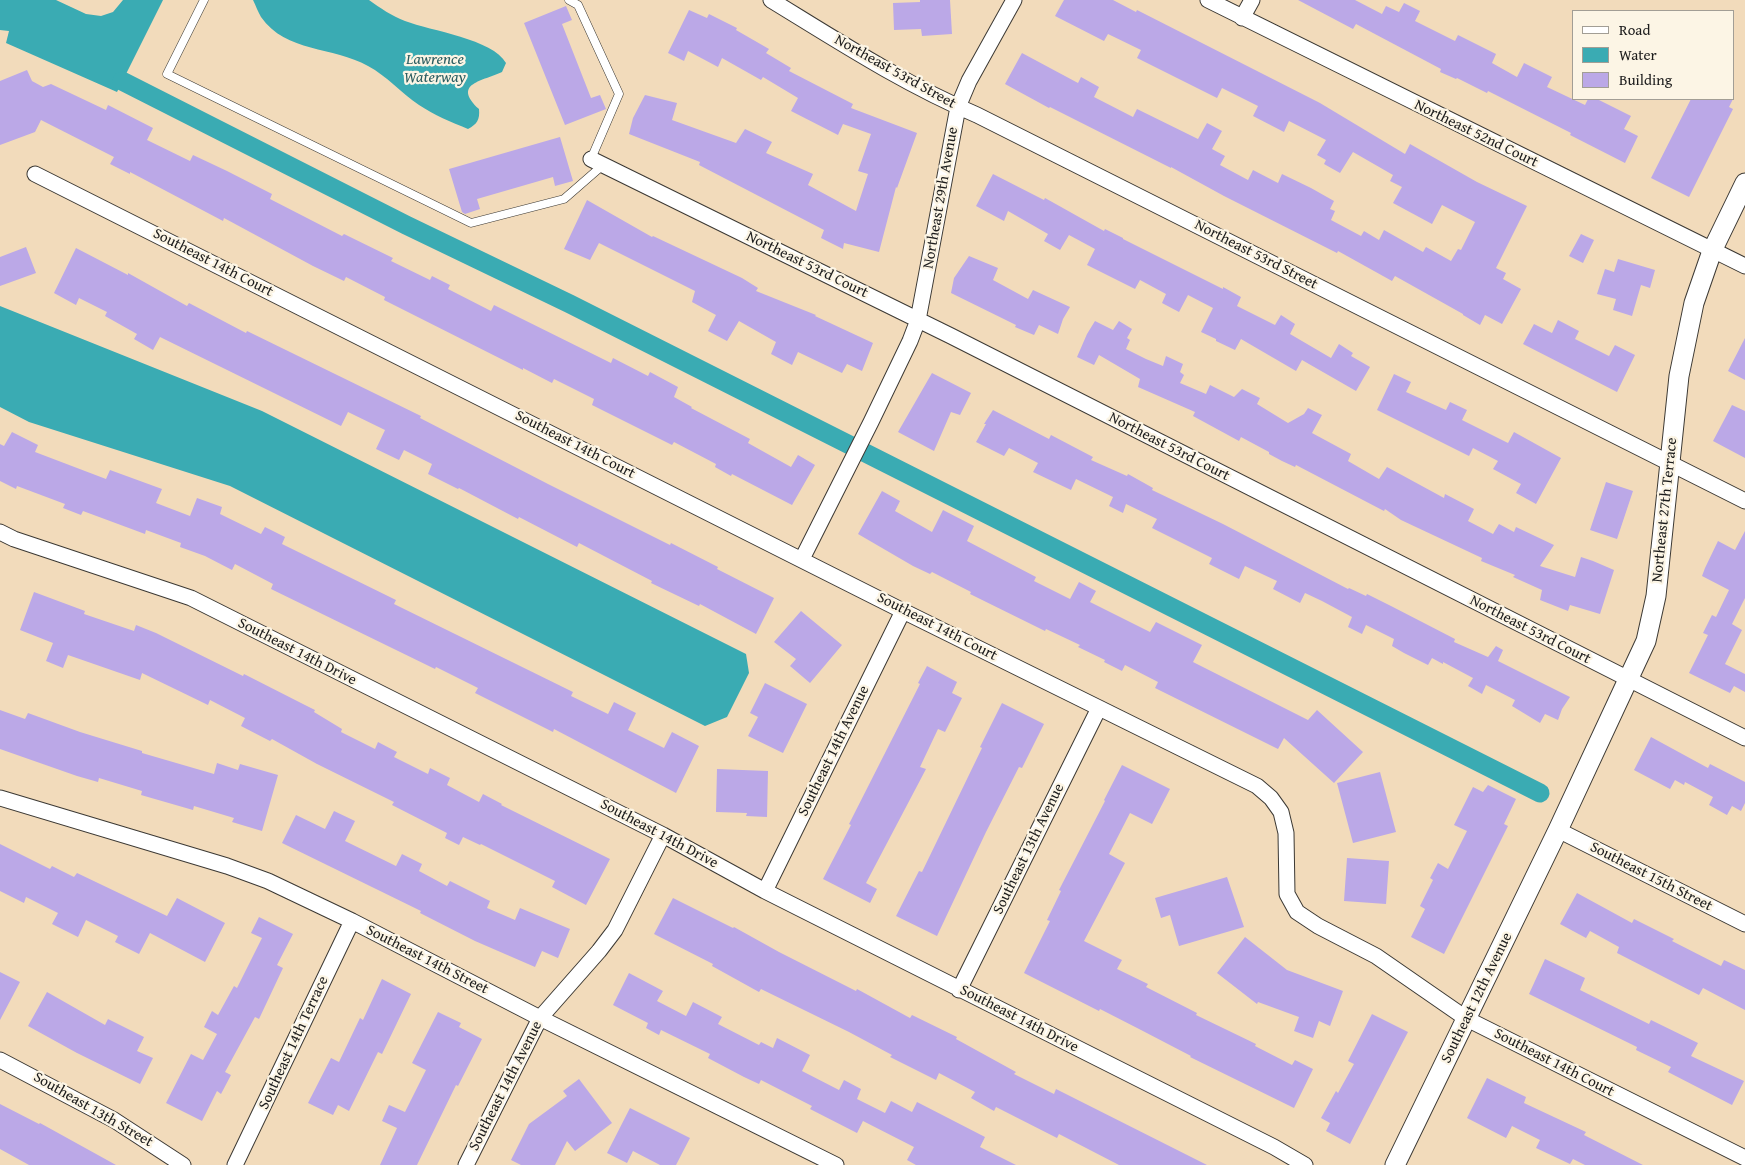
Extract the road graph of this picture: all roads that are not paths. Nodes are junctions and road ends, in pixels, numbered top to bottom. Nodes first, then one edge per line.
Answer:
1 (204, 0) edge
2 (569, 0) edge
3 (771, 0) edge
4 (1014, 0) edge
5 (1208, 0) edge
6 (1252, 0) edge
7 (1242, 18) junction
8 (958, 107) junction
9 (597, 162) junction
10 (35, 174) dead end
11 (1745, 183) edge
12 (1712, 251) junction
13 (1745, 266) edge
14 (918, 320) junction
15 (1670, 464) junction
16 (1745, 501) edge
17 (0, 532) edge
18 (802, 558) junction
19 (903, 611) junction
20 (1629, 680) junction
21 (1099, 708) junction
22 (1745, 738) edge
23 (0, 798) edge
24 (1558, 830) junction
25 (663, 835) junction
26 (765, 891) junction
27 (352, 921) junction
28 (1745, 924) edge
29 (959, 990) junction
30 (540, 1018) junction
31 (1467, 1019) junction
32 (0, 1060) edge
33 (1745, 1158) edge
34 (813, 1160) edge
35 (183, 1165) edge
36 (236, 1165) edge
37 (466, 1165) edge
38 (836, 1165) edge
39 (1305, 1165) edge
40 (1395, 1165) edge

1 - 9 lane
2 - 9 lane
3 - 8 street, Northeast 53rd Street
4 - 8 street, Northeast 29th Avenue
5 - 7 street, Northeast 52nd Court
6 - 7 street
7 - 12 street, Northeast 52nd Court
8 - 14 street, Northeast 29th Avenue
8 - 15 street, Northeast 53rd Street
9 - 14 street, Northeast 53rd Court
10 - 18 street, Southeast 14th Court
11 - 12 street, Northeast 27th Terrace
12 - 13 street, Northeast 52nd Court
12 - 15 street, Northeast 27th Terrace
14 - 18 street
14 - 20 street, Northeast 53rd Court
15 - 16 street, Northeast 53rd Street
15 - 20 street, Northeast 27th Terrace
17 - 25 street, Southeast 14th Drive
18 - 19 street, Southeast 14th Court
19 - 21 street, Southeast 14th Court
19 - 26 street, Southeast 14th Avenue
20 - 22 street, Northeast 53rd Court
20 - 24 street, Northeast 27th Terrace
21 - 29 street, Southeast 13th Avenue
21 - 31 street, Southeast 14th Court
23 - 27 street, Southeast 14th Street
24 - 28 street, Southeast 15th Street
24 - 31 street, Southeast 12th Avenue
25 - 26 street, Southeast 14th Drive
25 - 30 street, Southeast 14th Avenue
26 - 29 street, Southeast 14th Drive
27 - 30 street, Southeast 14th Street
27 - 36 street, Southeast 14th Terrace
29 - 39 street, Southeast 14th Drive
30 - 34 street, Southeast 14th Street
30 - 37 street, Southeast 14th Avenue
31 - 33 street, Southeast 14th Court
31 - 40 street, Southeast 12th Avenue
32 - 35 street, Southeast 13th Street
34 - 38 street, Southeast 14th Street

